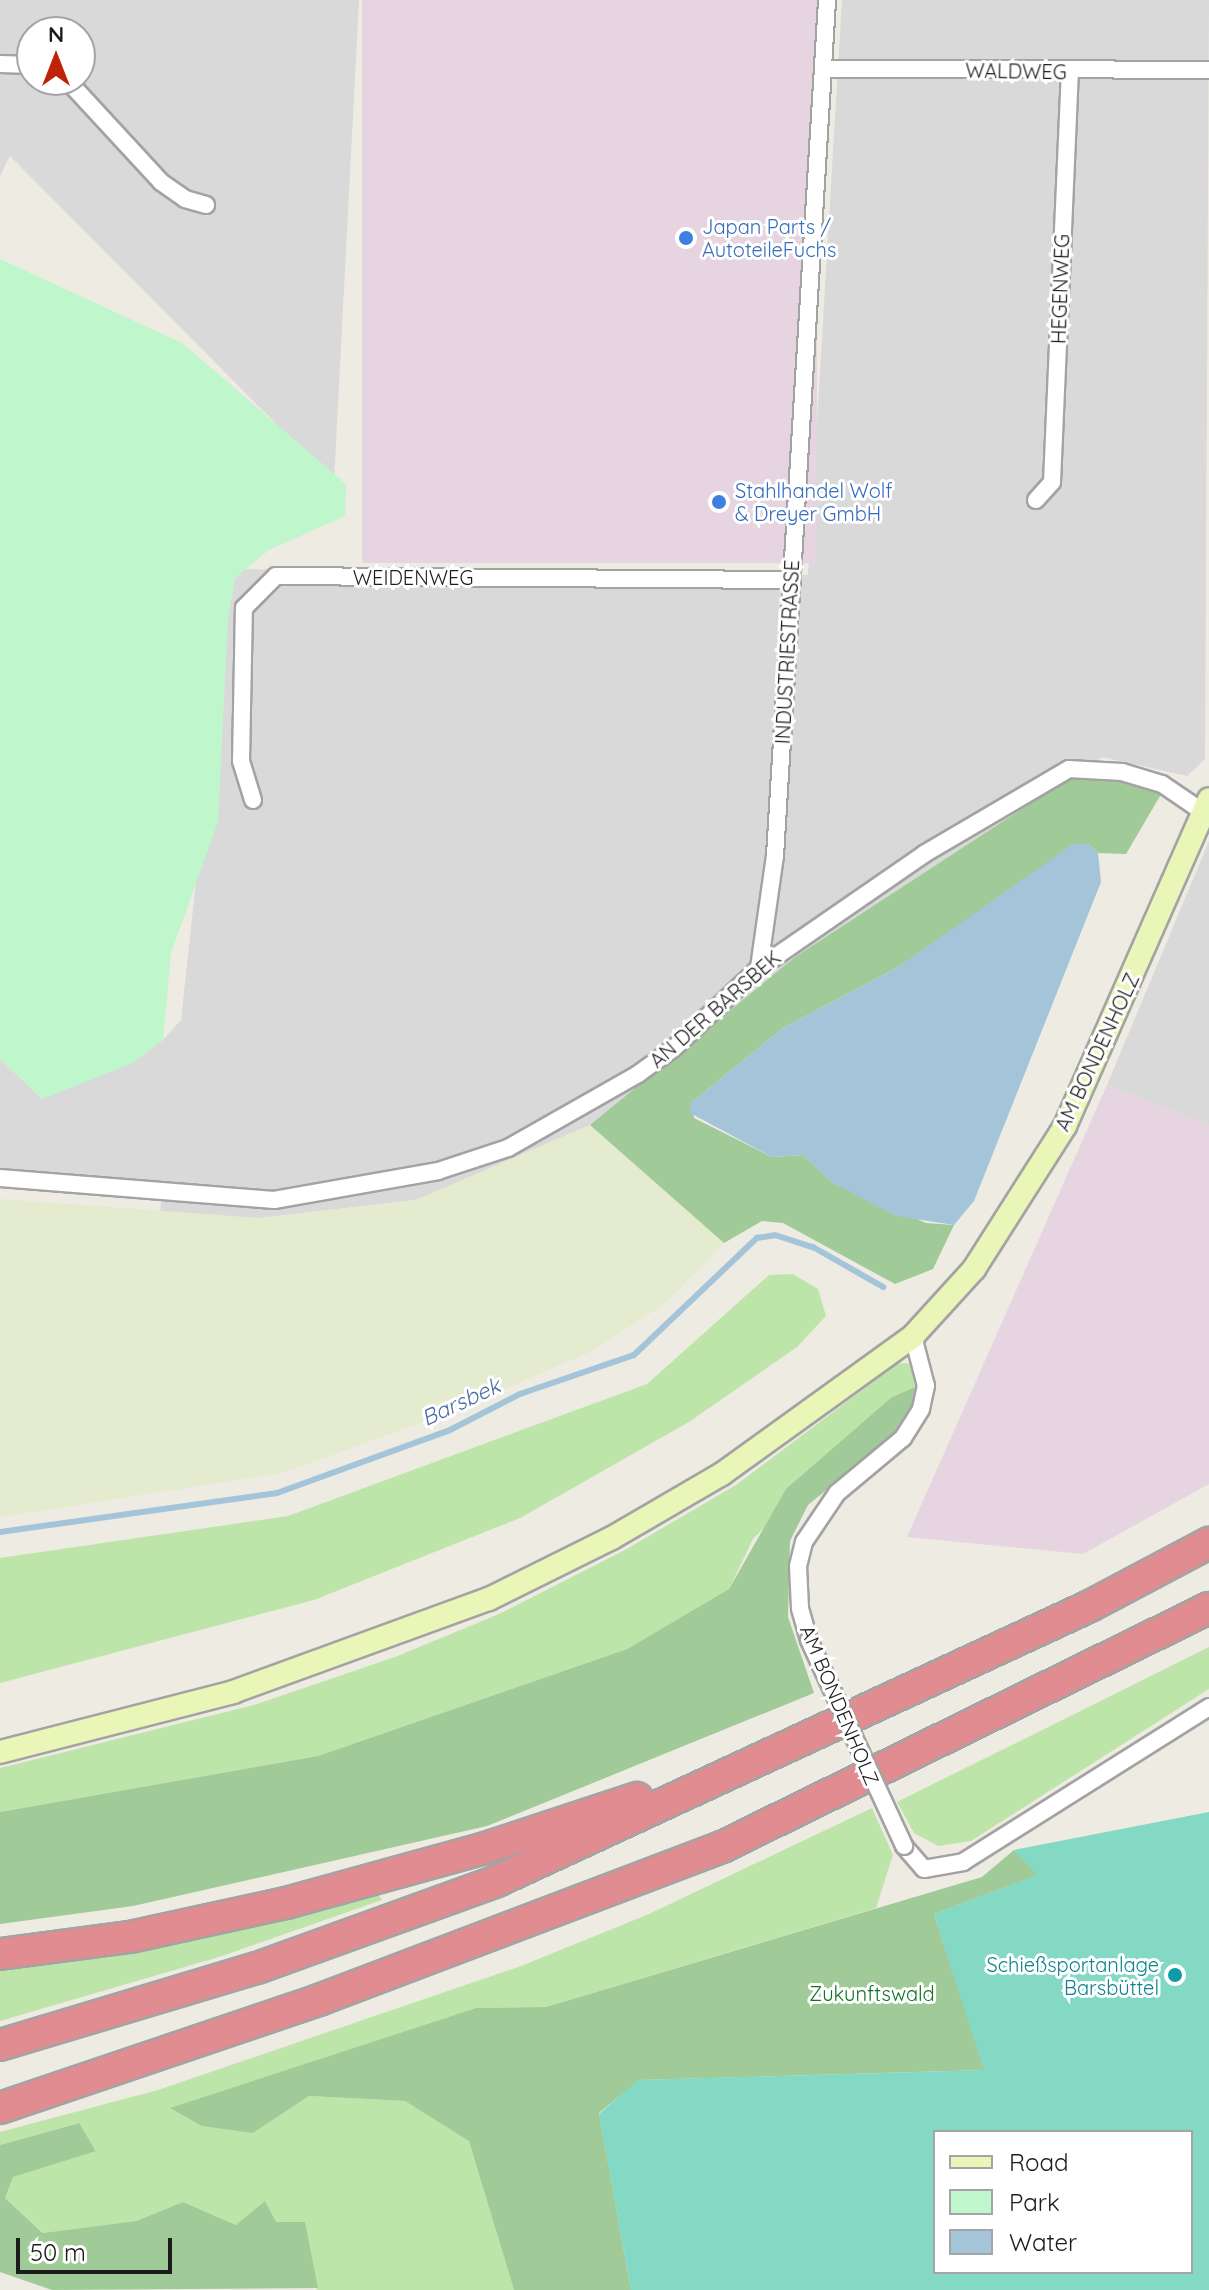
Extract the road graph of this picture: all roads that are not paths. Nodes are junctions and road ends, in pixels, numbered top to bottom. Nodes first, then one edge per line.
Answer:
1 (827, 0) edge
2 (823, 69) junction
3 (1209, 70) edge
4 (1070, 72) junction
5 (82, 96) edge
6 (206, 205) dead end
7 (1036, 500) dead end
8 (791, 580) junction
9 (253, 800) dead end
10 (1206, 805) edge
11 (759, 968) junction
12 (0, 1178) edge
13 (913, 1336) junction
14 (1209, 1543) edge
15 (1209, 1608) edge
16 (1209, 1707) edge
17 (791, 1746) junction
18 (0, 1752) edge
19 (0, 1954) edge
20 (0, 2045) edge
21 (119, 2064) junction
22 (0, 2087) edge
23 (0, 2108) edge

1 - 2 street, INDUSTRIESTRASSE
2 - 4 street, WALDWEG
2 - 8 street, INDUSTRIESTRASSE
3 - 4 street, WALDWEG
4 - 7 street, HEGENWEG
5 - 6 street
8 - 9 street, WEIDENWEG
8 - 11 street, INDUSTRIESTRASSE
10 - 11 street, AN DER BARSBEK
10 - 13 main road, AM BONDENHOLZ
11 - 12 street, AN DER BARSBEK
13 - 16 street, AM BONDENHOLZ, bridge
13 - 18 main road
14 - 17 highway
15 - 21 highway
17 - 19 highway
17 - 20 highway
21 - 22 highway
21 - 23 highway

